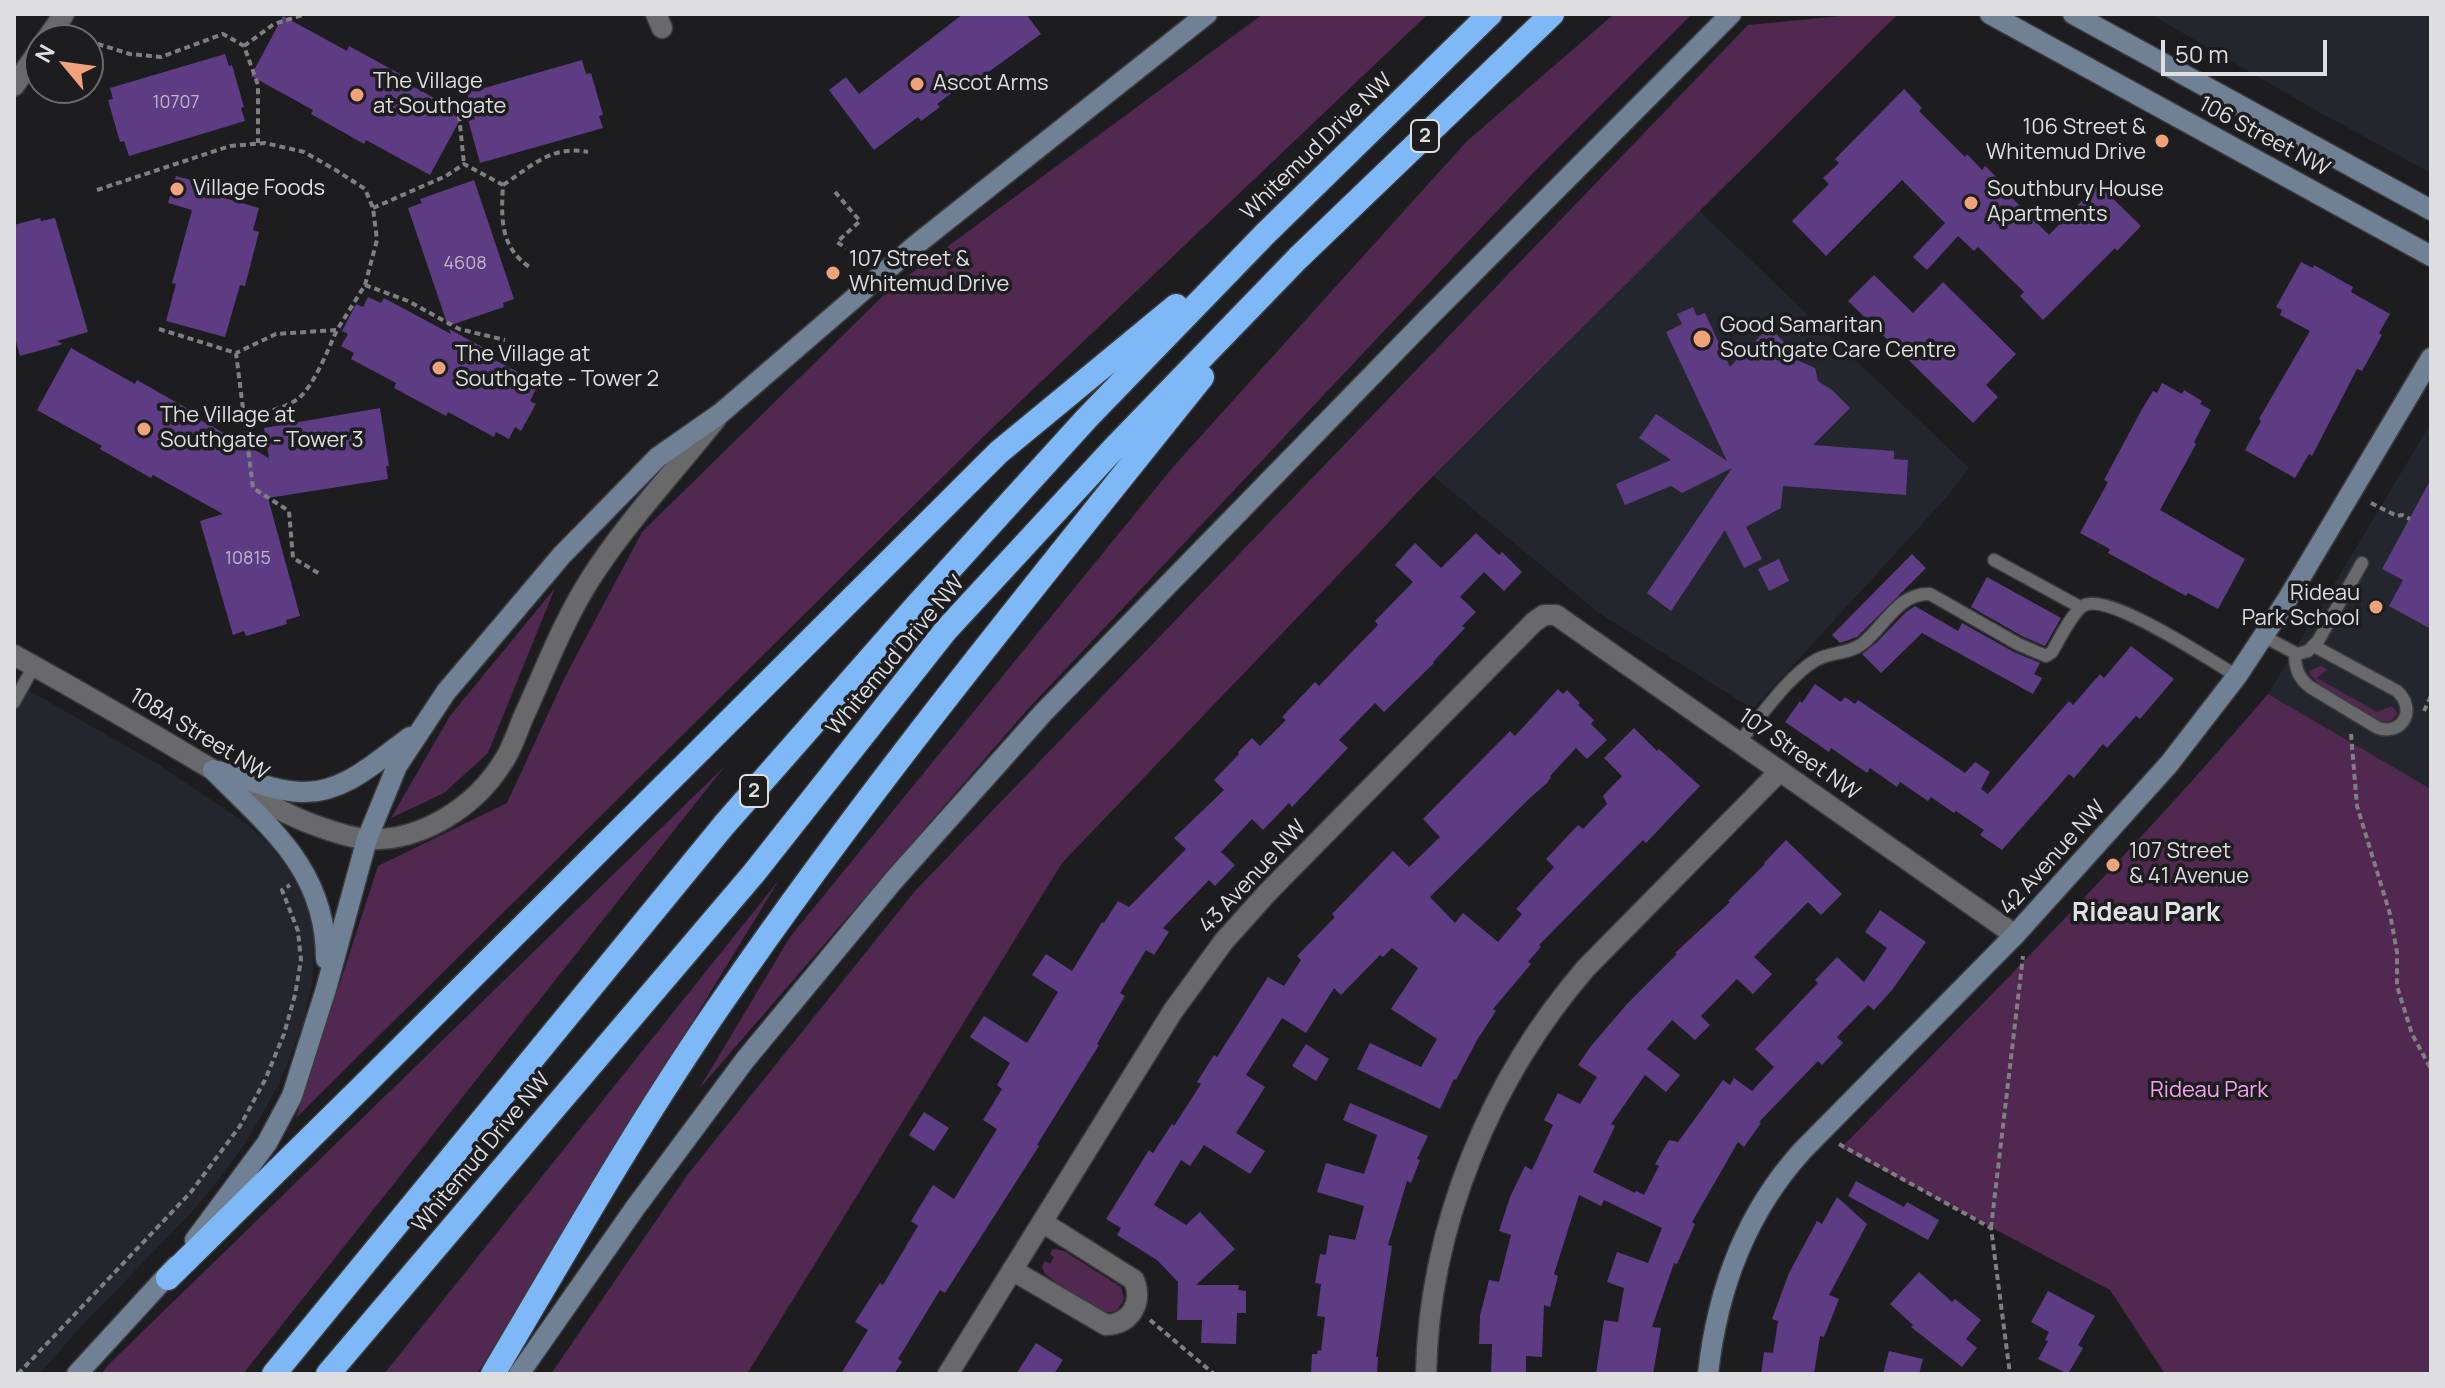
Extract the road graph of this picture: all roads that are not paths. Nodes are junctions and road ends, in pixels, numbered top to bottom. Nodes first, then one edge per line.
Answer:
1 (1207, 14) edge
2 (1490, 14) edge
3 (1552, 14) edge
4 (1731, 14) edge
5 (1990, 14) edge
6 (2073, 14) edge
7 (2431, 210) edge
8 (1265, 234) junction
9 (2431, 256) edge
10 (1298, 258) junction
11 (2431, 358) edge
12 (721, 413) junction
13 (1994, 560) dead end
14 (2362, 563) dead end
15 (2080, 607) junction
16 (1556, 615) joint
17 (2263, 636) junction
18 (2314, 646) junction
19 (2295, 653) junction
20 (14, 655) edge
21 (34, 666) junction
22 (2237, 676) junction
23 (14, 702) edge
24 (420, 730) junction
25 (1739, 742) junction
26 (213, 770) junction
27 (1780, 771) junction
28 (367, 839) junction
29 (2019, 945) junction
30 (326, 989) junction
31 (1042, 1222) junction
32 (1012, 1270) junction
33 (168, 1278) junction
34 (78, 1372) edge
35 (274, 1374) edge
36 (328, 1374) edge
37 (493, 1374) edge
38 (519, 1374) edge
39 (948, 1374) edge
40 (1426, 1374) edge
41 (1708, 1374) edge

1 - 12 street
2 - 8 highway, Whitemud Drive NW / 2
3 - 10 highway, Whitemud Drive NW / 2
4 - 38 street
5 - 9 street, 106 Street NW
6 - 7 street, 106 Street NW
8 - 33 highway
8 - 35 highway, Whitemud Drive NW / 2
10 - 36 highway, Whitemud Drive NW / 2
10 - 37 highway
11 - 17 street, 42 Avenue NW
12 - 24 street
12 - 28 street
13 - 15 lane
14 - 18 lane
15 - 22 lane
15 - 25 lane
16 - 25 street, 107 Street NW
16 - 31 street, 43 Avenue NW
17 - 19 lane
17 - 22 street, 42 Avenue NW
18 - 19 lane
18 - 19 lane
20 - 21 street, 108A Street NW
21 - 23 lane
21 - 26 street, 108A Street NW
22 - 29 street, 42 Avenue NW
24 - 26 street
24 - 28 street
25 - 27 street, 107 Street NW
26 - 28 street, 108A Street NW
26 - 30 street
27 - 29 street, 107 Street NW
27 - 40 street
28 - 30 street
29 - 41 street, 42 Avenue NW
30 - 33 street
31 - 32 street, 43 Avenue NW
31 - 32 street
32 - 39 street, 43 Avenue NW
33 - 34 street

